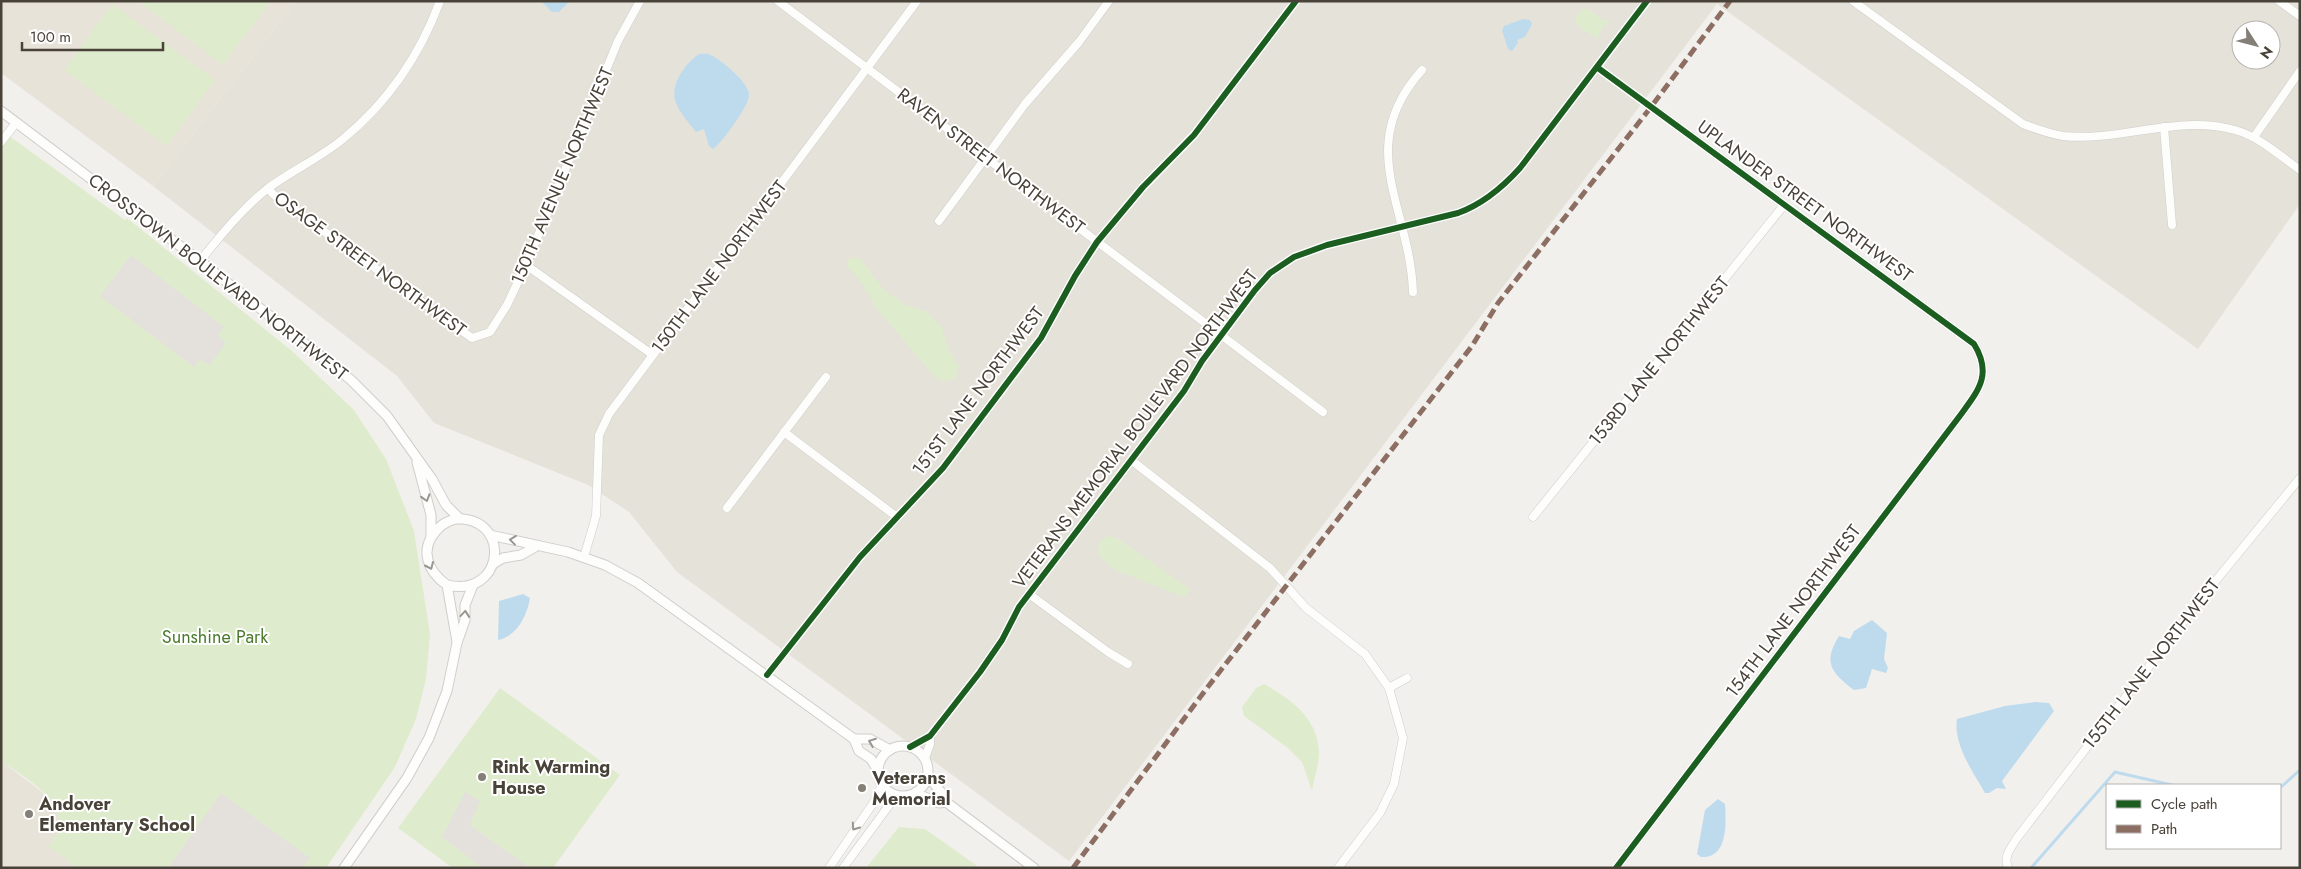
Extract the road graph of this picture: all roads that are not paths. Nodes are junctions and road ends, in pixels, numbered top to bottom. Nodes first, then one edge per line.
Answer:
1 (440, 1) edge
2 (640, 1) edge
3 (778, 1) edge
4 (917, 1) edge
5 (1109, 1) edge
6 (1296, 1) edge
7 (1647, 1) edge
8 (1853, 1) edge
9 (2279, 1) edge
10 (2300, 16) edge
11 (867, 68) junction
12 (1598, 68) junction
13 (1422, 70) dead end
14 (2300, 71) edge
15 (1, 112) edge
16 (16, 123) junction
17 (2164, 127) junction
18 (2254, 138) junction
19 (1, 142) edge
20 (984, 158) junction
21 (2300, 170) edge
22 (268, 188) junction
23 (1784, 205) junction
24 (939, 221) dead end
25 (2172, 225) dead end
26 (1403, 227) junction
27 (1097, 242) junction
28 (200, 261) junction
29 (526, 266) junction
30 (1413, 292) dead end
31 (1222, 336) junction
32 (472, 338) joint
33 (653, 355) junction
34 (1983, 368) joint
35 (826, 377) dead end
36 (1323, 412) dead end
37 (784, 432) junction
38 (416, 460) junction
39 (1131, 460) junction
40 (2300, 478) edge
41 (727, 508) dead end
42 (897, 517) junction
43 (1533, 517) dead end
44 (460, 519) junction
45 (431, 536) junction
46 (490, 536) junction
47 (535, 546) junction
48 (584, 557) junction
49 (493, 564) junction
50 (447, 585) junction
51 (473, 585) junction
52 (1029, 594) junction
53 (457, 643) junction
54 (1128, 664) dead end
55 (767, 675) junction
56 (1407, 678) dead end
57 (1389, 688) junction
58 (930, 736) junction
59 (854, 739) junction
60 (910, 747) junction
61 (890, 750) junction
62 (924, 758) junction
63 (877, 769) junction
64 (928, 776) junction
65 (882, 786) junction
66 (915, 793) junction
67 (899, 796) junction
68 (946, 802) junction
69 (344, 868) edge
70 (829, 868) edge
71 (843, 868) edge
72 (1034, 868) edge
73 (1338, 868) edge
74 (1616, 868) edge
75 (2008, 868) edge

1 - 22 street
2 - 29 street, 150TH AVENUE NORTHWEST
3 - 11 street, RAVEN STREET NORTHWEST
4 - 11 street, 150TH LANE NORTHWEST
5 - 20 street
6 - 27 street, 151ST LANE NORTHWEST
7 - 12 street, VETERANS MEMORIAL BOULEVARD NORTHWEST
8 - 17 street
9 - 10 street
11 - 20 street, RAVEN STREET NORTHWEST
11 - 33 street, 150TH LANE NORTHWEST
12 - 23 street, UPLANDER STREET NORTHWEST
12 - 26 street, VETERANS MEMORIAL BOULEVARD NORTHWEST
13 - 26 street
14 - 18 street
15 - 16 street, CROSSTOWN BOULEVARD NORTHWEST
16 - 19 street
16 - 28 street, CROSSTOWN BOULEVARD NORTHWEST
17 - 18 street
17 - 25 street
18 - 21 street
20 - 24 street
20 - 27 street, RAVEN STREET NORTHWEST
22 - 28 street
22 - 32 street, OSAGE STREET NORTHWEST
23 - 34 street, UPLANDER STREET NORTHWEST
23 - 43 street, 153RD LANE NORTHWEST
26 - 30 street
26 - 31 street, VETERANS MEMORIAL BOULEVARD NORTHWEST
27 - 31 street, RAVEN STREET NORTHWEST
27 - 42 street, 151ST LANE NORTHWEST
28 - 38 street, CROSSTOWN BOULEVARD NORTHWEST
29 - 32 street, 150TH AVENUE NORTHWEST
29 - 33 street
31 - 36 street, RAVEN STREET NORTHWEST
31 - 39 street, VETERANS MEMORIAL BOULEVARD NORTHWEST
33 - 48 street, 150TH LANE NORTHWEST
34 - 74 street, 154TH LANE NORTHWEST
35 - 37 street
37 - 41 street
37 - 42 street
38 - 44 street, CROSSTOWN BOULEVARD NORTHWEST
38 -> 45 street, CROSSTOWN BOULEVARD NORTHWEST
39 - 52 street, VETERANS MEMORIAL BOULEVARD NORTHWEST
39 - 57 street
40 - 75 street, 155TH LANE NORTHWEST
42 - 55 street, 151ST LANE NORTHWEST
44 - 45 street
44 - 46 street, CROSSTOWN BOULEVARD NORTHWEST
45 -> 50 street, CROSSTOWN BOULEVARD NORTHWEST
47 -> 46 street
46 - 49 street
47 - 48 street
47 - 49 street
48 - 55 street
49 - 51 street
50 - 51 street
50 - 53 street
53 -> 51 street
52 - 54 street
52 - 58 street, VETERANS MEMORIAL BOULEVARD NORTHWEST
53 - 69 street
55 - 59 street
56 - 57 street
57 - 73 street
58 - 60 street, VETERANS MEMORIAL BOULEVARD NORTHWEST
58 - 62 street
61 -> 59 street
59 - 63 street
60 - 61 street
60 - 62 street
61 - 63 street
62 - 64 street
63 - 65 street
64 - 66 street
64 - 68 street
65 - 67 street
65 -> 70 street
66 - 67 street
66 - 68 street
67 - 71 street
68 - 72 street

